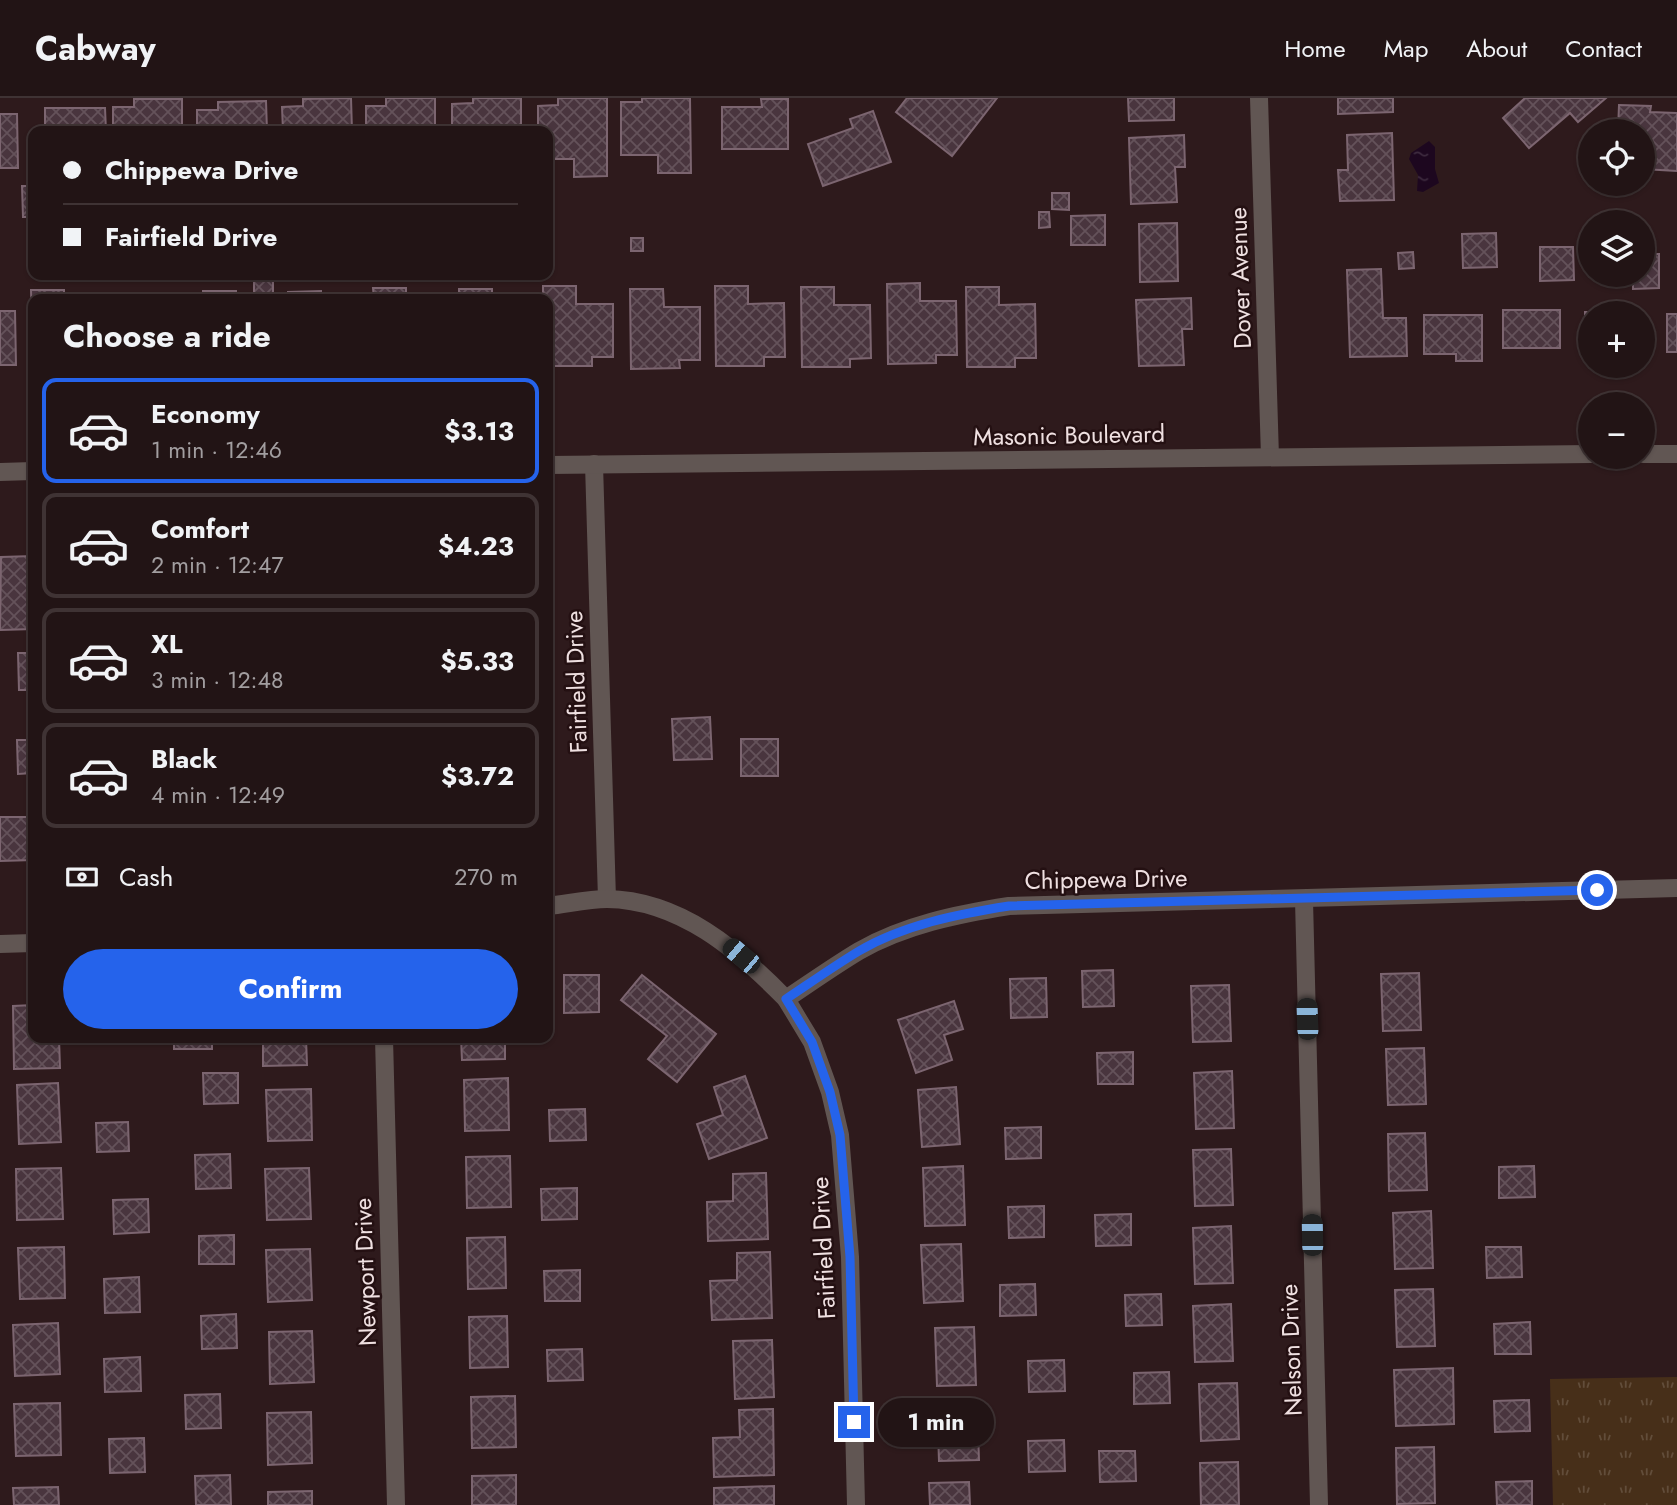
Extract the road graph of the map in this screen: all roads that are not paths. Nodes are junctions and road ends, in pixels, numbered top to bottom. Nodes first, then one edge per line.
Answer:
1 (1259, 98) edge
2 (1578, 454) edge
3 (1655, 454) edge
4 (1677, 454) edge
5 (1270, 457) junction
6 (594, 464) junction
7 (553, 465) edge
8 (28, 471) edge
9 (0, 472) edge
10 (1677, 888) edge
11 (607, 899) junction
12 (1304, 900) junction
13 (553, 905) edge
14 (28, 943) edge
15 (0, 944) edge
16 (786, 999) junction
17 (384, 1043) edge
18 (396, 1505) edge
19 (856, 1505) edge
20 (1319, 1505) edge

1 - 5 street, Dover Avenue
2 - 5 street, Masonic Boulevard
3 - 4 street
5 - 6 street, Masonic Boulevard
6 - 7 street, Masonic Boulevard
6 - 11 street, Fairfield Drive
8 - 9 street
10 - 12 street, Chippewa Drive
11 - 13 street
11 - 16 street
12 - 16 street, Chippewa Drive
12 - 20 street, Nelson Drive
14 - 15 street
16 - 19 street, Fairfield Drive
17 - 18 street, Newport Drive

